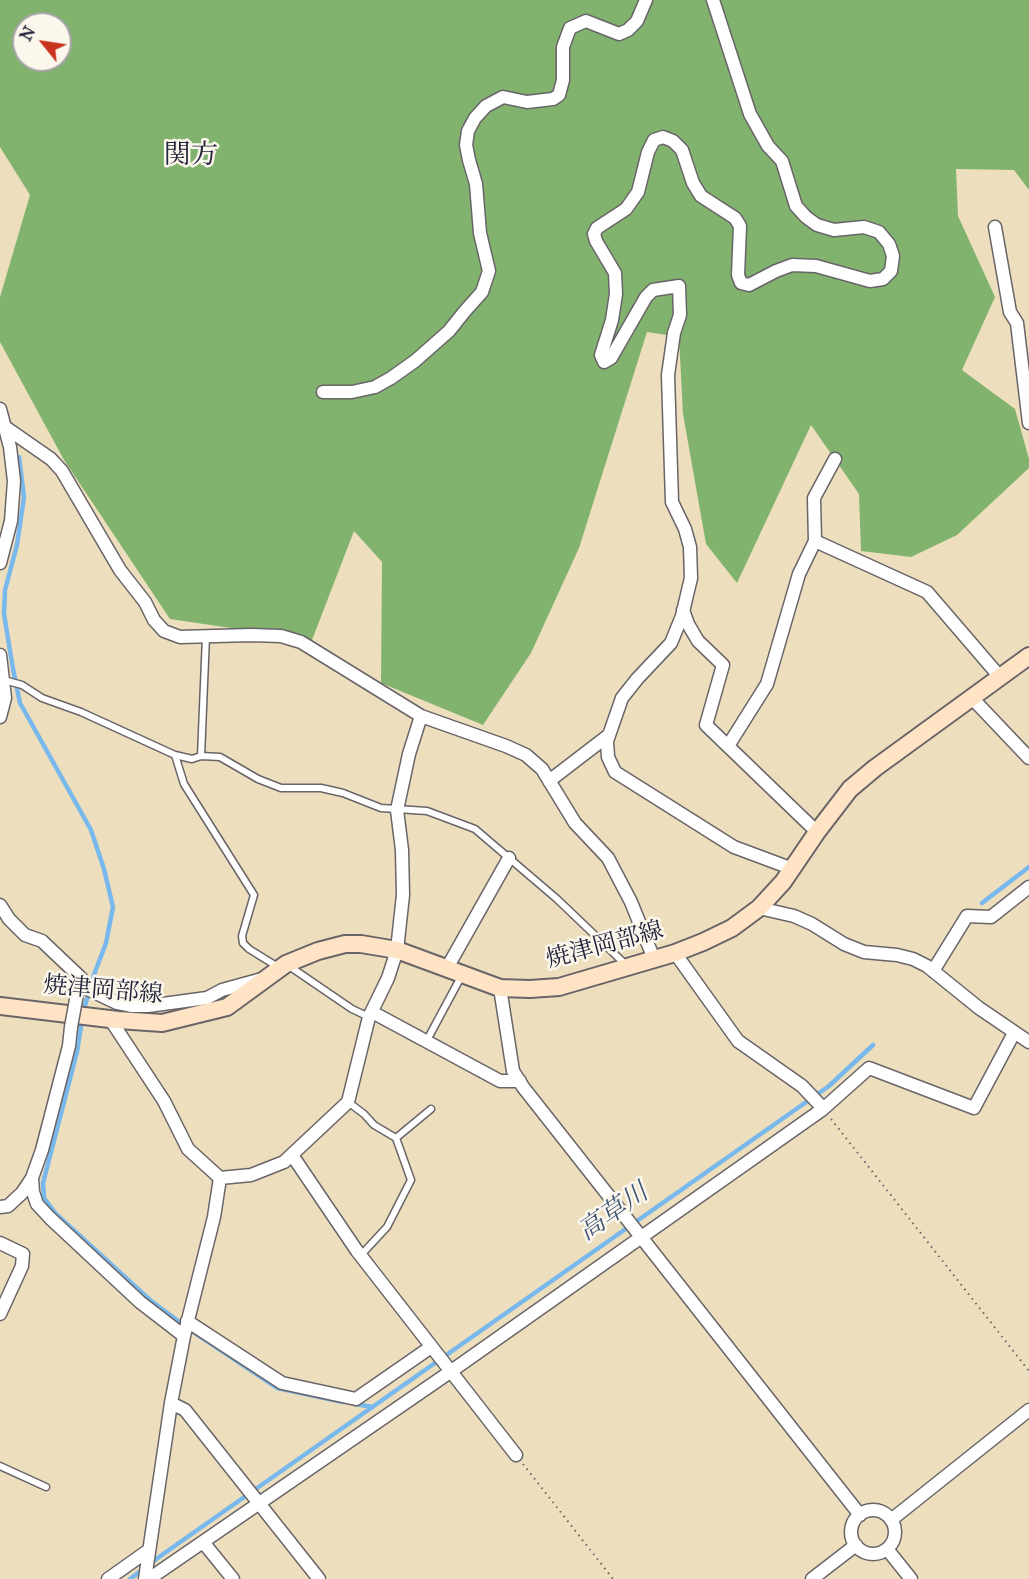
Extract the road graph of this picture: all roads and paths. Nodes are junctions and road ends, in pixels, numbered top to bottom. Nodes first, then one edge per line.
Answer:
1 (646, 0) edge
2 (713, 0) edge
3 (995, 227) dead end
4 (323, 392) dead end
5 (0, 409) edge
6 (1029, 423) edge
7 (5, 427) junction
8 (835, 459) dead end
9 (815, 541) junction
10 (0, 563) edge
11 (683, 610) junction
12 (206, 636) junction
13 (0, 655) edge
14 (1029, 656) edge
15 (1000, 677) junction
16 (4, 681) junction
17 (972, 698) junction
18 (421, 716) junction
19 (0, 717) edge
20 (609, 735) junction
21 (728, 746) junction
22 (175, 755) junction
23 (201, 756) junction
24 (1029, 758) edge
25 (549, 781) junction
26 (397, 810) junction
27 (817, 832) junction
28 (509, 858) junction
29 (793, 869) junction
30 (1029, 887) edge
31 (0, 905) edge
32 (759, 908) junction
33 (397, 950) junction
34 (675, 953) junction
35 (654, 959) junction
36 (627, 967) junction
37 (278, 970) junction
38 (455, 971) junction
39 (933, 971) junction
40 (500, 988) junction
41 (78, 989) junction
42 (0, 1006) edge
43 (370, 1015) junction
44 (110, 1020) junction
45 (1014, 1033) junction
46 (1029, 1042) edge
47 (426, 1043) junction
48 (520, 1082) junction
49 (348, 1101) junction
50 (821, 1107) junction
51 (431, 1109) dead end
52 (396, 1138) junction
53 (292, 1155) junction
54 (32, 1178) junction
55 (220, 1178) junction
56 (0, 1207) edge
57 (639, 1235) junction
58 (0, 1243) edge
59 (360, 1256) junction
60 (0, 1314) edge
61 (185, 1328) junction
62 (432, 1349) junction
63 (448, 1369) junction
64 (1029, 1371) edge
65 (171, 1403) junction
66 (1029, 1410) edge
67 (516, 1455) joint
68 (0, 1466) edge
69 (46, 1487) dead end
70 (257, 1500) junction
71 (860, 1515) junction
72 (891, 1520) junction
73 (203, 1542) junction
74 (856, 1545) junction
75 (887, 1549) junction
76 (149, 1553) junction
77 (146, 1578) edge
78 (108, 1579) edge
79 (233, 1579) edge
80 (319, 1579) edge
81 (613, 1579) edge
82 (812, 1579) edge
83 (911, 1579) edge

1 - 4 street
2 - 11 street
3 - 6 street
5 - 7 street
7 - 10 street
7 - 12 street
8 - 9 street
9 - 15 street
9 - 21 street
11 - 20 street
11 - 21 street
12 - 18 street
12 - 23 lane
13 - 16 street
14 - 15 main road, 焼津岡部線
15 - 17 main road, 焼津岡部線
16 - 19 street
16 - 22 lane
17 - 24 street
17 - 27 main road, 焼津岡部線
18 - 25 street
18 - 26 street
20 - 25 street
20 - 29 street
21 - 27 street
22 - 23 lane
22 - 37 lane
23 - 26 lane
25 - 35 street
26 - 28 lane
26 - 33 street
27 - 29 main road, 焼津岡部線
28 - 36 lane
28 - 38 street
29 - 32 main road, 焼津岡部線
30 - 39 street
31 - 41 street
32 - 34 main road, 焼津岡部線
32 - 39 street
33 - 37 main road, 焼津岡部線
33 - 38 main road, 焼津岡部線
33 - 43 street
34 - 35 main road, 焼津岡部線
34 - 50 street
35 - 36 main road, 焼津岡部線
36 - 40 main road, 焼津岡部線
37 - 41 street
37 - 43 lane
37 - 44 main road, 焼津岡部線
38 - 40 main road, 焼津岡部線
38 - 47 lane
39 - 45 street
40 - 48 street
41 - 54 street, bridge
42 - 44 main road, 焼津岡部線
43 - 47 street
43 - 49 street
44 - 55 street
45 - 46 street
45 - 50 street
47 - 48 street
48 - 57 street
49 - 52 lane
49 - 53 street
50 - 57 street
50 - 64 path
51 - 52 lane
52 - 59 lane
53 - 55 street
53 - 59 street
54 - 56 street
54 - 61 street
55 - 61 street
57 - 63 street
57 - 71 street
58 - 60 street
59 - 62 street
61 - 62 street
61 - 65 street
62 - 63 street
63 - 67 street
63 - 70 street
65 - 70 street
65 - 76 street
66 - 72 street
67 - 81 path
68 - 69 lane
70 - 73 street
70 - 80 street
71 - 72 street
71 - 74 street
72 - 75 street
73 - 77 street
73 - 79 street
74 - 75 street
74 - 82 street
75 - 83 street
76 - 77 street
76 - 78 street

